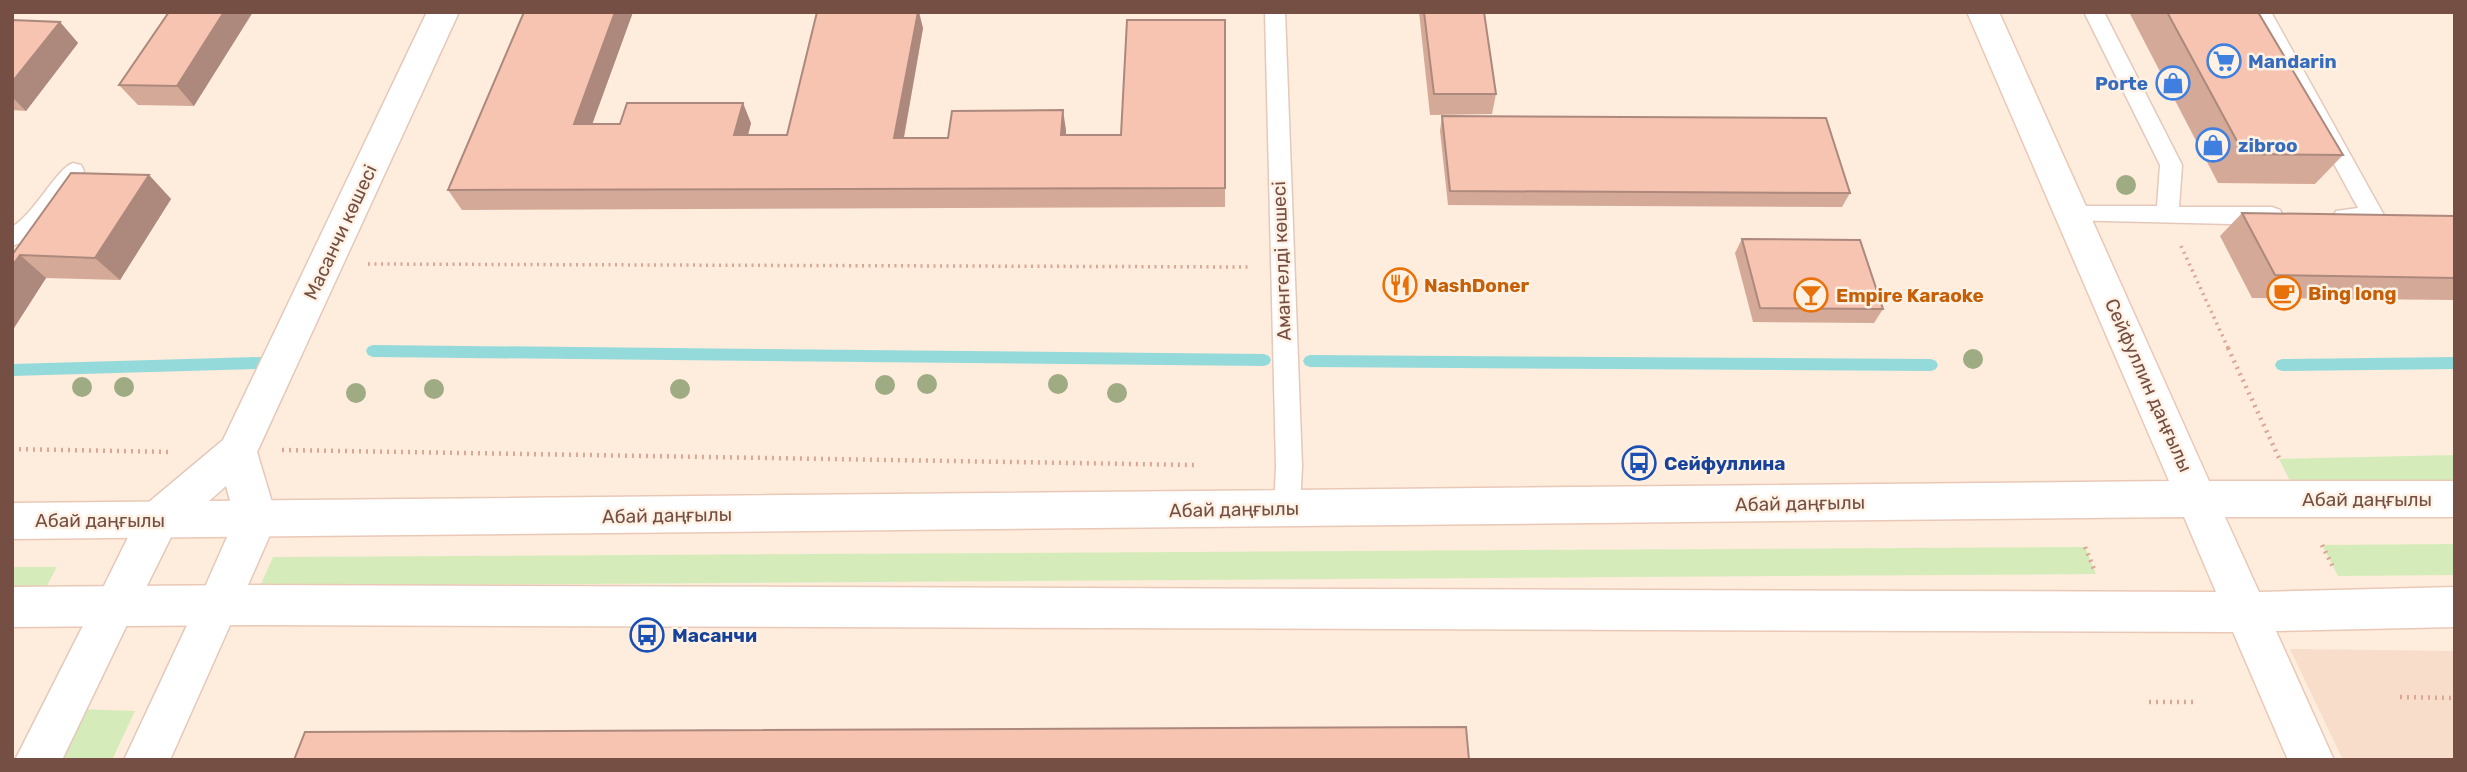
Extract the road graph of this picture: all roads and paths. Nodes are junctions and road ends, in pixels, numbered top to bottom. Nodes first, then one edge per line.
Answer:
1 (443, 12) edge
2 (1275, 12) edge
3 (1983, 12) edge
4 (2094, 12) edge
5 (2261, 12) edge
6 (74, 171) edge
7 (2073, 214) junction
8 (2167, 215) junction
9 (2291, 216) edge
10 (2319, 217) edge
11 (2375, 218) junction
12 (2401, 218) edge
13 (12, 237) edge
14 (326, 264) junction
15 (1281, 267) junction
16 (12, 449) edge
17 (299, 450) dead end
18 (237, 452) junction
19 (183, 453) dead end
20 (2279, 458) dead end
21 (1206, 465) dead end
22 (2455, 499) edge
23 (2199, 500) junction
24 (1287, 509) junction
25 (256, 519) junction
26 (158, 520) junction
27 (12, 521) edge
28 (2322, 545) dead end
29 (2085, 547) dead end
30 (2096, 574) dead end
31 (2337, 576) dead end
32 (218, 605) junction
33 (115, 606) junction
34 (12, 607) edge
35 (2455, 607) edge
36 (2249, 612) junction
37 (2400, 697) dead end
38 (2455, 698) edge
39 (2149, 702) dead end
40 (2196, 702) dead end
41 (38, 760) edge
42 (148, 760) edge
43 (2311, 760) edge

1 - 14 main road, Масанчи көшесі
2 - 15 lane, Амангелді көшесі
3 - 7 main road, Сейфуллин даңғылы
4 - 8 lane
5 - 11 lane
6 - 13 lane
7 - 8 lane
7 - 23 main road, Сейфуллин даңғылы
8 - 9 lane
8 - 20 path
10 - 11 lane
11 - 12 lane
14 - 15 path
14 - 18 main road, Масанчи көшесі
15 - 24 lane, Амангелді көшесі
16 - 19 path
17 - 21 path
18 - 25 main road
18 - 26 main road, Масанчи көшесі
22 - 23 main road, Абай даңғылы
23 - 24 main road, Абай даңғылы
23 - 36 main road, Сейфуллин даңғылы
24 - 25 main road, Абай даңғылы
25 - 26 main road, Абай даңғылы
25 - 32 main road
26 - 27 main road, Абай даңғылы
26 - 33 main road, Масанчи көшесі
28 - 31 path
29 - 30 path
32 - 33 main road
32 - 36 main road
32 - 42 main road
33 - 34 main road
33 - 41 main road, Масанчи көшесі
35 - 36 main road
36 - 43 main road, Сейфуллин даңғылы
37 - 38 path
39 - 40 path

